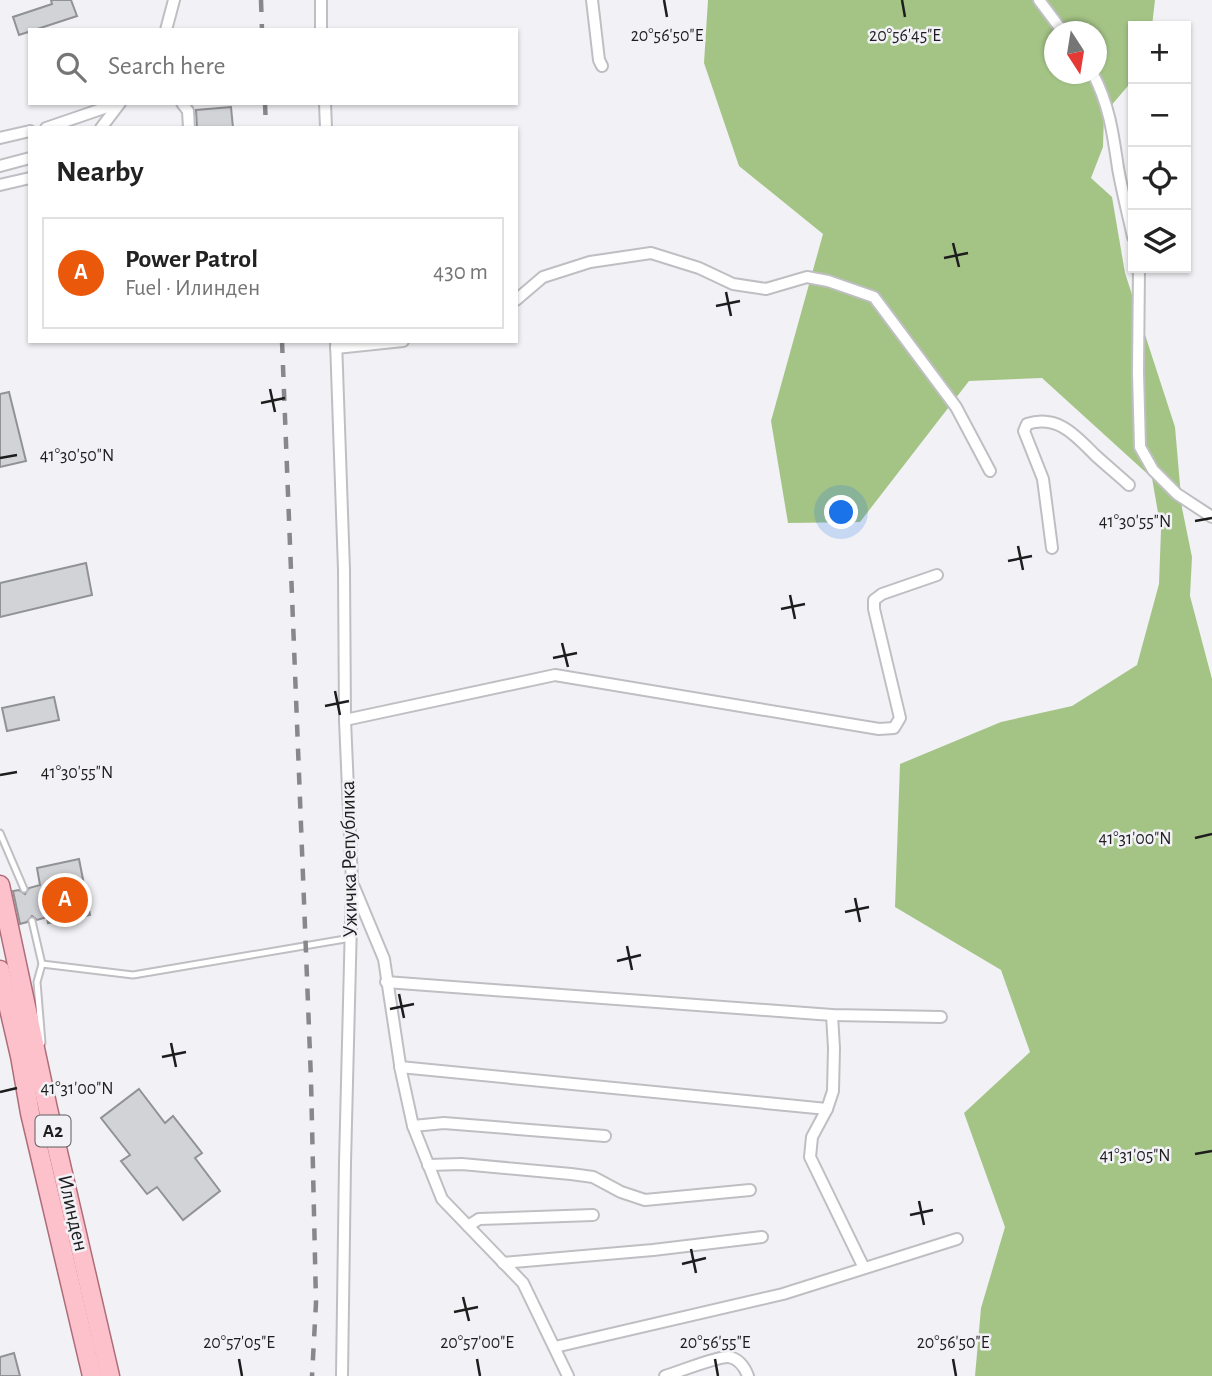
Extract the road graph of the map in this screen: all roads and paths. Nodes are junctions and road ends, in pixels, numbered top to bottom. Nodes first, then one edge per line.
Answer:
1 (174, 0) edge
2 (321, 0) edge
3 (592, 0) edge
4 (1039, 0) edge
5 (1055, 21) edge
6 (167, 28) edge
7 (321, 28) edge
8 (602, 66) dead end
9 (1099, 84) edge
10 (113, 105) edge
11 (118, 105) edge
12 (184, 105) edge
13 (325, 105) edge
14 (52, 126) edge
15 (103, 126) edge
16 (189, 126) edge
17 (326, 126) edge
18 (28, 131) edge
19 (0, 138) edge
20 (28, 159) edge
21 (0, 166) edge
22 (28, 178) edge
23 (0, 184) edge
24 (1128, 214) edge
25 (1139, 273) edge
26 (518, 298) edge
27 (369, 343) edge
28 (336, 345) edge
29 (990, 471) dead end
30 (1129, 485) dead end
31 (1212, 517) edge
32 (1052, 548) dead end
33 (937, 575) dead end
34 (345, 720) junction
35 (0, 833) edge
36 (352, 882) junction
37 (0, 885) edge
38 (24, 889) dead end
39 (32, 921) dead end
40 (351, 938) junction
41 (42, 964) junction
42 (0, 970) edge
43 (386, 982) junction
44 (832, 1015) junction
45 (941, 1017) dead end
46 (400, 1067) junction
47 (48, 1109) junction
48 (827, 1109) junction
49 (413, 1126) junction
50 (605, 1136) dead end
51 (428, 1165) junction
52 (750, 1190) dead end
53 (593, 1215) dead end
54 (468, 1226) junction
55 (762, 1237) dead end
56 (957, 1239) dead end
57 (503, 1263) junction
58 (864, 1268) junction
59 (555, 1347) junction
60 (92, 1376) edge
61 (110, 1376) edge
62 (342, 1376) edge
63 (568, 1376) edge
64 (665, 1376) edge
65 (748, 1376) edge

1 - 6 street
2 - 7 street
3 - 8 street
4 - 5 street
9 - 24 street
10 - 14 street
11 - 15 street
12 - 16 street
13 - 17 street
18 - 19 street
20 - 21 street
22 - 23 street
25 - 31 street
26 - 29 street
27 - 28 street
28 - 34 street, Ужичка Република
30 - 32 street
33 - 34 street
34 - 36 street, Ужичка Република
35 - 38 lane
36 - 40 street, Ужичка Република
36 - 43 street
37 - 47 main road, Илинден / A2
39 - 41 lane
40 - 41 lane
40 - 62 street, Ужичка Република
41 - 47 lane
42 - 60 main road, Илинден / A2
43 - 44 street
43 - 46 street
44 - 45 street
44 - 48 street
46 - 48 street
46 - 49 street
47 - 61 main road, Илинден / A2
48 - 58 street
49 - 50 street
49 - 51 street
51 - 52 street
51 - 54 street
53 - 54 street
54 - 57 street
55 - 57 street
56 - 58 street
57 - 59 street
58 - 59 street
59 - 63 street
64 - 65 street

